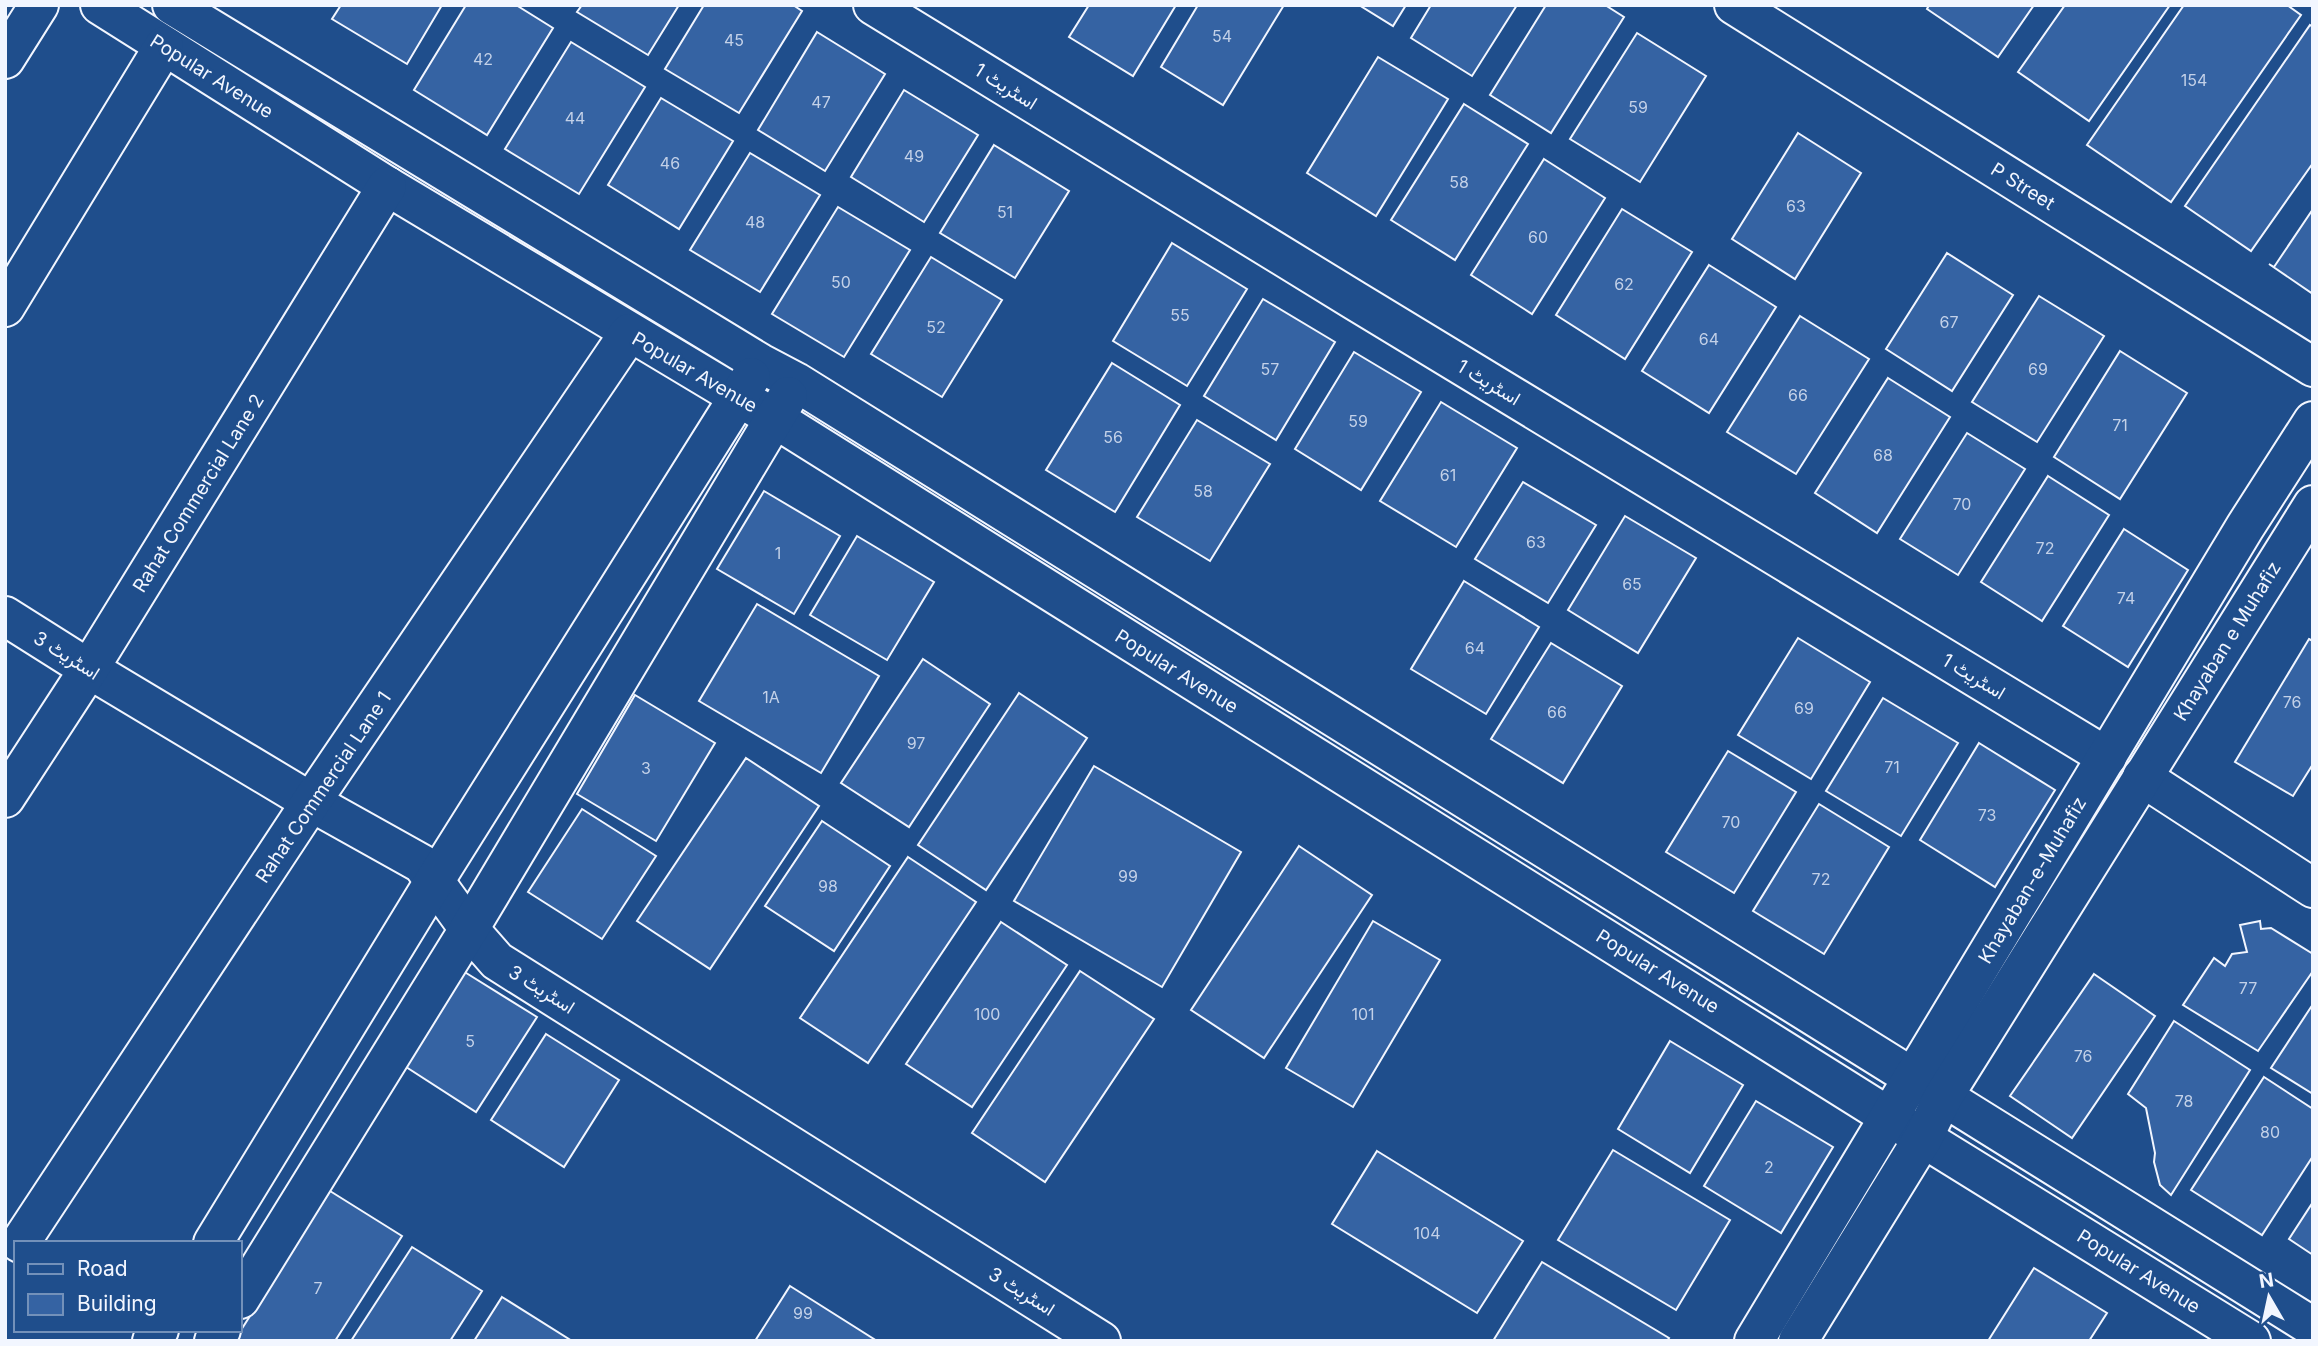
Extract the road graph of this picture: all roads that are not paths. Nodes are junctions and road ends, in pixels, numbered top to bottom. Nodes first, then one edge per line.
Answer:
1 (39, 5) edge
2 (100, 5) edge
3 (172, 5) edge
4 (873, 5) edge
5 (1734, 5) edge
6 (164, 46) junction
7 (5, 58) edge
8 (387, 186) junction
9 (5, 307) edge
10 (629, 333) junction
11 (760, 362) junction
12 (2313, 367) edge
13 (796, 382) junction
14 (739, 397) junction
15 (774, 418) junction
16 (2313, 421) edge
17 (2313, 505) edge
18 (5, 616) edge
19 (89, 669) junction
20 (2107, 757) junction
21 (2142, 777) junction
22 (5, 798) edge
23 (311, 802) junction
24 (435, 880) junction
25 (2313, 888) edge
26 (469, 929) junction
27 (1928, 1087) junction
28 (1890, 1117) junction
29 (1923, 1138) junction
30 (21, 1241) edge
31 (214, 1241) edge
32 (242, 1296) edge
33 (2313, 1327) edge
34 (1101, 1341) edge
35 (1754, 1341) edge
36 (1798, 1341) edge
37 (2251, 1341) edge

1 - 7 street
2 - 6 street, Popular Avenue
3 - 11 street, Popular Avenue
4 - 20 street, اسٹریٹ 1
5 - 12 street, P Street
6 - 8 street, Popular Avenue
6 - 9 street
8 - 10 street, Popular Avenue
8 - 19 street, Rahat Commercial Lane 2
10 - 14 street, Popular Avenue
10 - 23 street, Rahat Commercial Lane 1
11 - 13 street, Popular Avenue
11 - 14 street
13 - 15 street
13 - 27 street, Popular Avenue
14 - 15 street, Popular Avenue
14 - 24 street
15 - 26 street
15 - 28 street, Popular Avenue
16 - 20 street, Khayaban-e-Muhafiz
17 - 21 street, Khayaban e Muhafiz
18 - 19 street, اسٹریٹ 3
19 - 22 street, Rahat Commercial Lane 2
19 - 23 street, اسٹریٹ 3
20 - 27 street, Khayaban-e-Muhafiz
21 - 25 street
21 - 27 street, Khayaban-e-Muhafiz
23 - 24 street, اسٹریٹ 3
23 - 30 street, Rahat Commercial Lane 1
24 - 26 street, اسٹریٹ 3
24 - 31 street
26 - 32 street
26 - 34 street, اسٹریٹ 3
27 - 28 street, Khayaban-e-Muhafiz
27 - 29 street, Khayaban-e-Muhafiz
27 - 33 street, Popular Avenue
28 - 29 street, Popular Avenue
28 - 35 street, Khayaban-e-Muhafiz
29 - 36 street, Khayaban-e-Muhafiz
29 - 37 street, Popular Avenue

